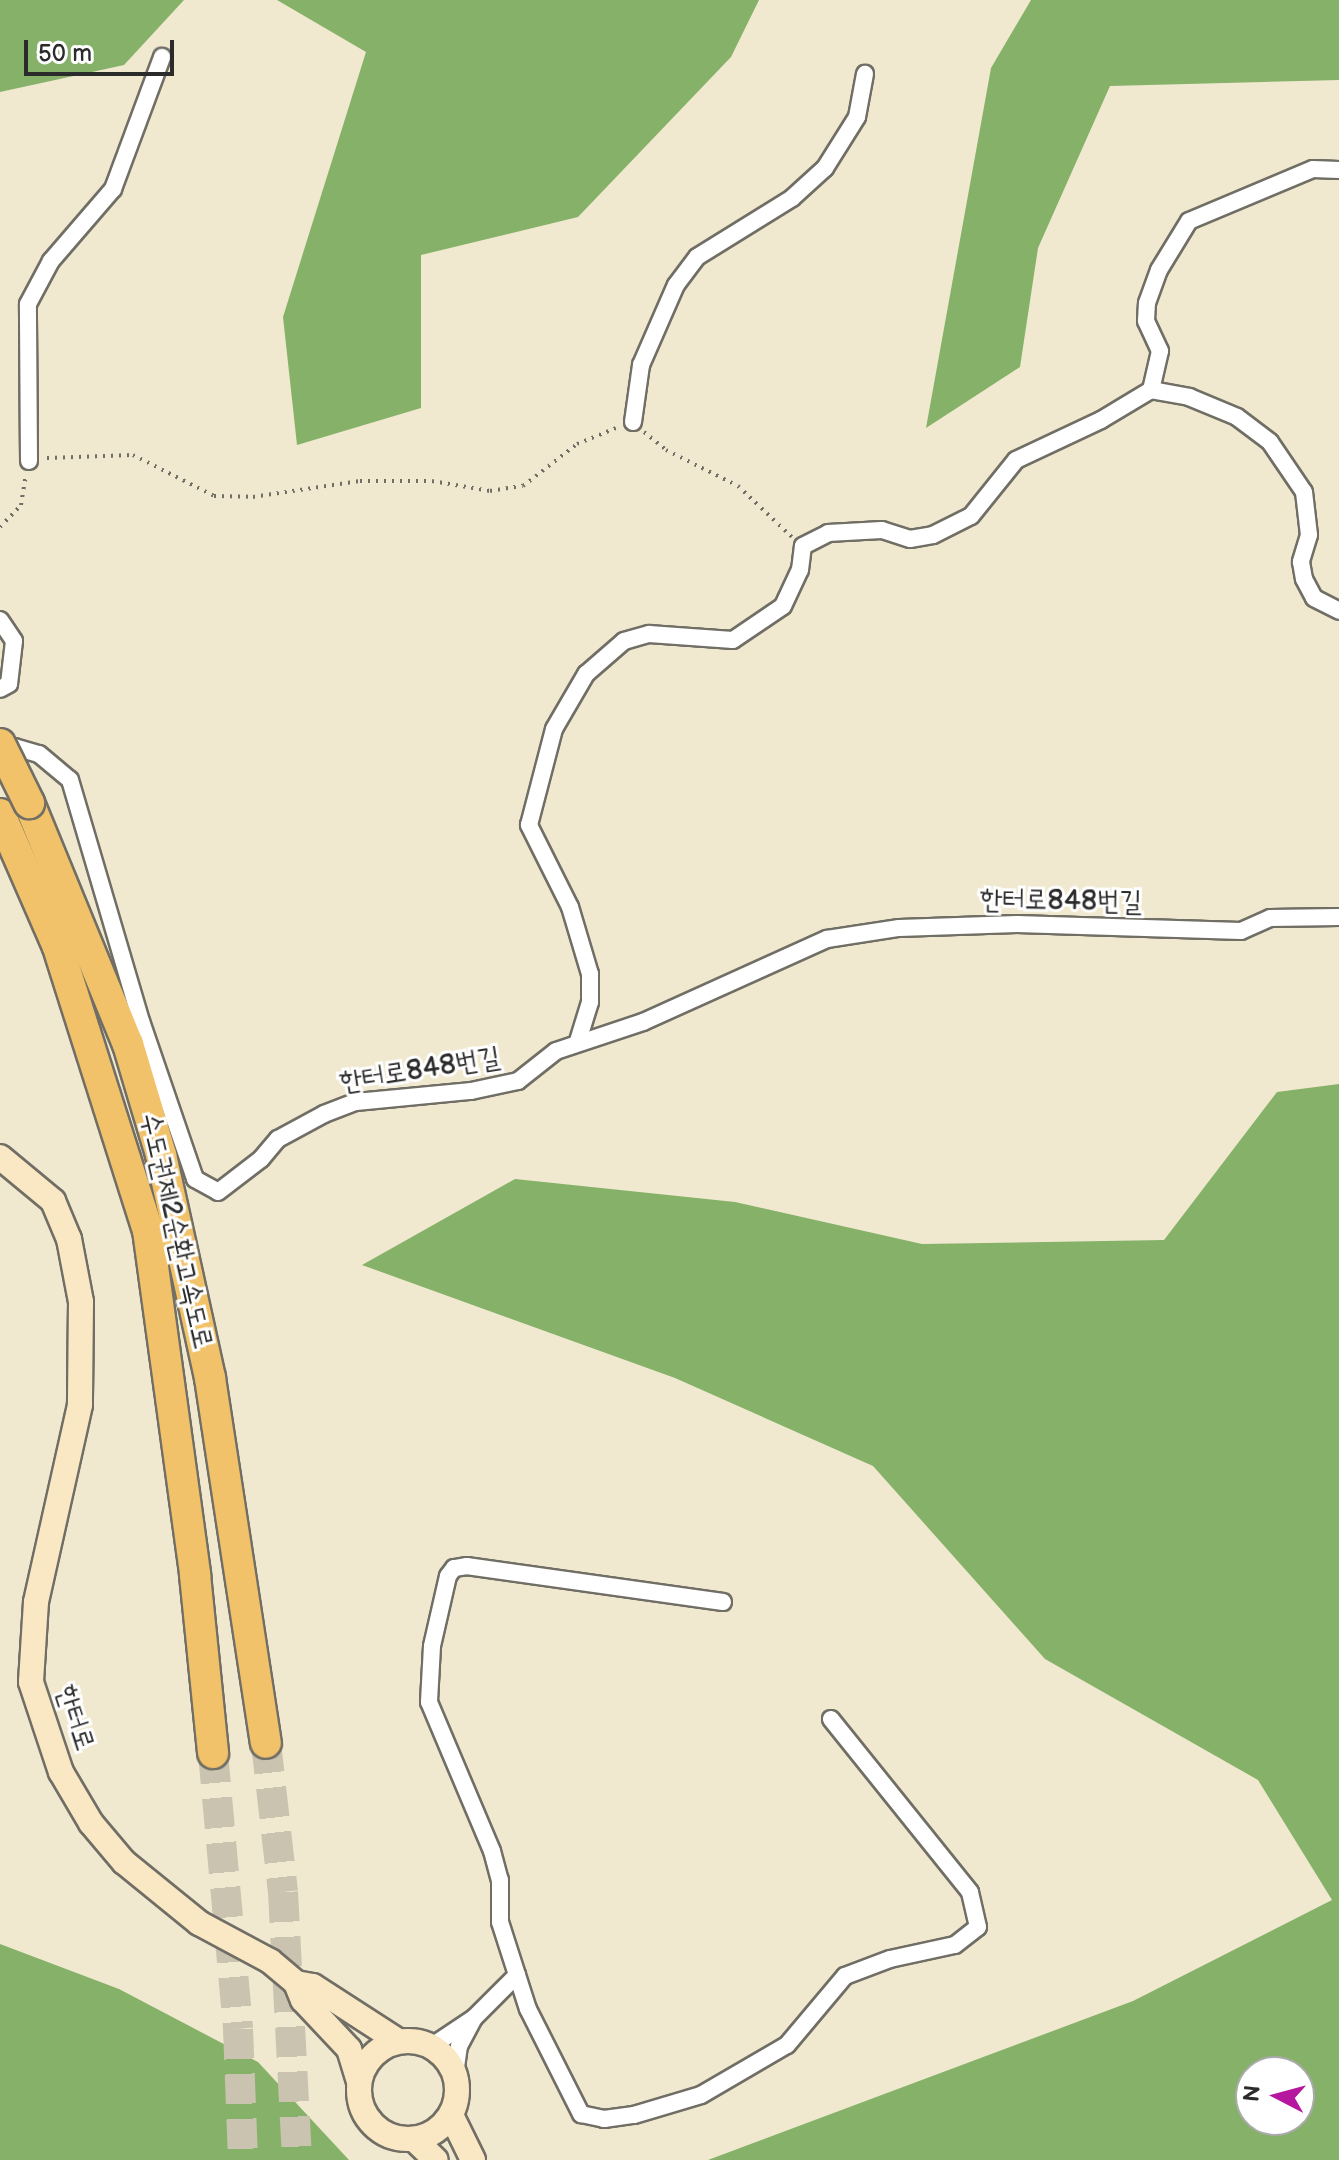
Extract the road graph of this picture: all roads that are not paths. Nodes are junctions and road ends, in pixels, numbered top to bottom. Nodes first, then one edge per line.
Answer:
1 (162, 57) dead end
2 (865, 74) dead end
3 (1339, 170) edge
4 (1151, 390) junction
5 (633, 422) road end
6 (29, 461) road end
7 (1339, 611) edge
8 (0, 620) edge
9 (0, 689) edge
10 (0, 744) edge
11 (0, 755) edge
12 (0, 814) edge
13 (1339, 917) edge
14 (578, 1041) junction
15 (0, 1157) edge
16 (723, 1602) dead end
17 (831, 1719) dead end
18 (266, 1743) tunnel mouth
19 (213, 1753) tunnel mouth
20 (517, 1975) junction
21 (296, 1983) junction
22 (474, 2018) junction
23 (398, 2041) junction
24 (432, 2046) junction
25 (455, 2075) junction
26 (359, 2082) junction
27 (451, 2115) junction
28 (414, 2139) junction
29 (436, 2160) edge
30 (473, 2160) edge

1 - 6 street
2 - 5 street
3 - 4 street
4 - 7 street
4 - 14 street
8 - 9 street
10 - 18 highway, 수도권제2순환고속도로, bridge
11 - 14 street, 한터로848번길
12 - 19 highway, 수도권제2순환고속도로
13 - 14 street, 한터로848번길
15 - 21 main road, 한터로
16 - 20 street
17 - 20 street
20 - 22 street
21 - 23 main road, 한터로
21 - 26 main road, 한터로
22 - 24 street
22 - 25 street
23 - 24 main road
23 - 26 main road
24 - 25 main road
25 - 27 main road
26 - 28 main road
27 - 28 main road
27 - 30 main road
28 - 29 main road

